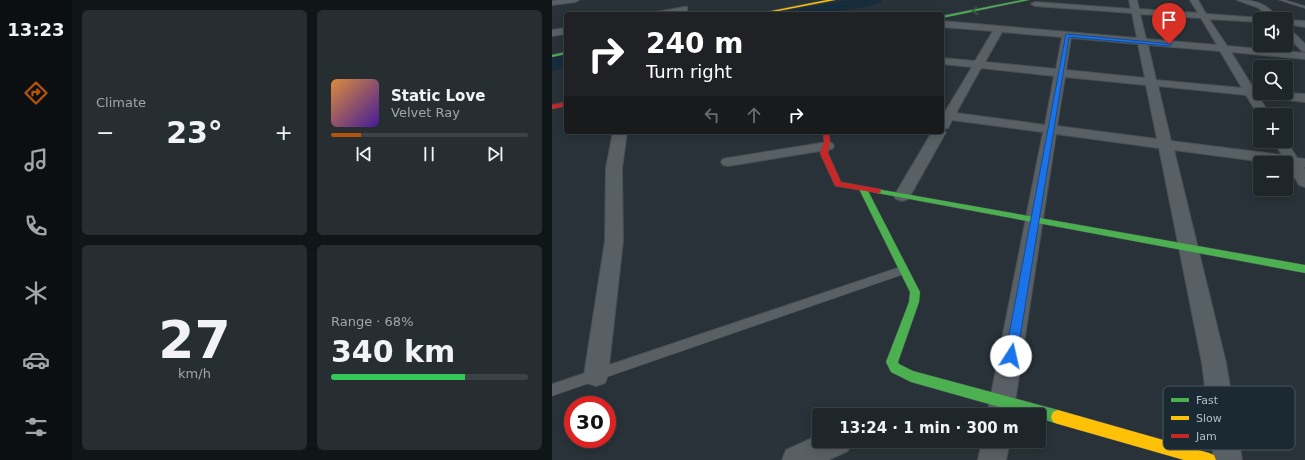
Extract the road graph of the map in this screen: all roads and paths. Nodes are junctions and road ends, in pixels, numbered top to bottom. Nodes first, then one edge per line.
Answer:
1 (575, 0) edge
2 (672, 0) edge
3 (833, 0) edge
4 (1194, 0) edge
5 (1241, 0) edge
6 (1281, 0) edge
7 (1031, 2) edge
8 (552, 3) edge
9 (1073, 3) edge
10 (1134, 6) edge
11 (1304, 10) edge
12 (672, 12) edge
13 (768, 12) edge
14 (1268, 12) edge
15 (1204, 16) junction
16 (944, 17) edge
17 (1253, 20) edge
18 (1293, 23) edge
19 (944, 24) edge
20 (1305, 24) edge
21 (999, 29) junction
22 (564, 31) edge
23 (552, 33) edge
24 (1067, 35) junction
25 (1293, 37) edge
26 (1142, 42) junction
27 (1224, 49) junction
28 (1305, 49) edge
29 (564, 53) edge
30 (552, 56) edge
31 (1305, 56) edge
32 (944, 61) edge
33 (979, 64) junction
34 (1061, 73) junction
35 (1151, 82) junction
36 (1250, 93) junction
37 (1305, 98) edge
38 (564, 104) edge
39 (552, 107) edge
40 (1260, 108) edge
41 (944, 119) edge
42 (1051, 129) junction
43 (620, 134) edge
44 (938, 134) edge
45 (827, 139) edge
46 (1165, 144) junction
47 (1286, 148) edge
48 (728, 162) dead end
49 (1299, 162) edge
50 (1305, 182) edge
51 (864, 189) junction
52 (902, 196) junction
53 (1035, 220) junction
54 (1188, 248) junction
55 (1305, 269) edge
56 (903, 270) junction
57 (596, 375) junction
58 (1217, 386) edge
59 (552, 390) edge
60 (1001, 408) edge
61 (1046, 419) edge
62 (823, 448) edge
63 (995, 448) edge
64 (1163, 448) edge
65 (1169, 450) edge
66 (1227, 450) edge
67 (796, 460) edge
68 (992, 460) edge
69 (1209, 460) edge
70 (1228, 460) edge

1 - 8 street
2 - 12 street
3 - 13 main road
4 - 15 street
5 - 14 street
6 - 11 lane
7 - 9 street
7 -> 16 main road
9 - 10 street
10 - 15 street
10 - 26 street
15 - 17 street
15 - 27 street
18 - 20 street
19 - 21 street
21 - 24 street
21 - 33 street
22 - 23 street
24 - 26 street
24 - 34 street
25 - 28 street
26 - 27 street
26 - 35 street
27 - 31 street
27 - 36 street
29 - 30 main road
32 - 33 street
33 - 34 street
33 - 41 street
34 - 35 street
34 - 42 street
35 - 36 street
35 - 46 street
36 - 37 street
36 - 40 street
38 - 39 main road
41 - 42 street
42 - 46 street
42 - 53 street
43 - 57 street
44 - 52 street
45 - 48 street
45 - 51 main road
46 - 49 street
46 - 54 street
47 - 49 street
49 - 50 street
51 - 52 main road
51 - 56 main road
52 - 53 main road
53 - 54 main road
53 - 60 street
54 - 55 main road
54 - 58 street
56 - 57 lane
56 - 60 main road
57 - 59 lane
61 - 64 main road
62 - 67 street
63 - 68 street
65 - 69 main road
66 - 70 street

